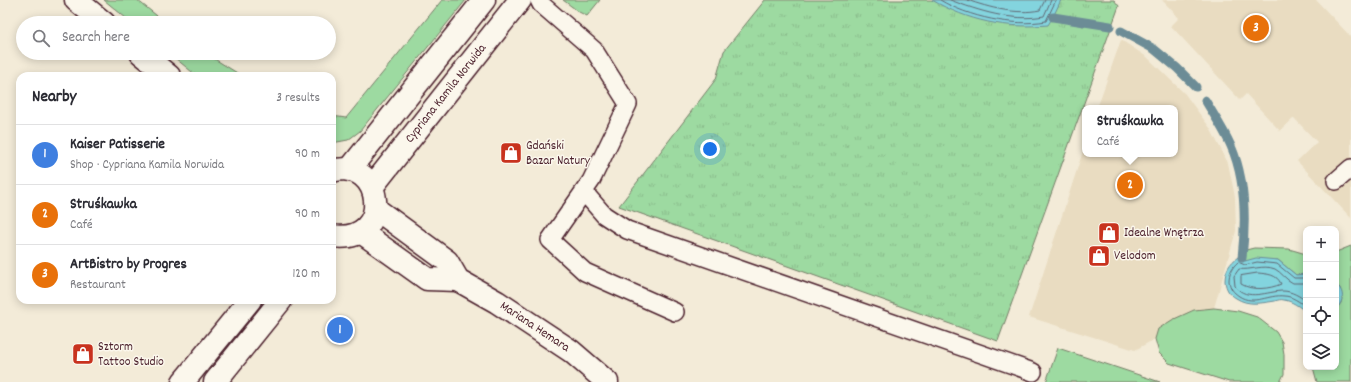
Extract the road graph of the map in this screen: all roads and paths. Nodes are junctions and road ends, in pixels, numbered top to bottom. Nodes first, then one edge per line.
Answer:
1 (76, 0) edge
2 (484, 0) edge
3 (520, 0) edge
4 (539, 0) edge
5 (95, 16) edge
6 (150, 60) edge
7 (164, 72) edge
8 (1351, 168) edge
9 (340, 170) edge
10 (1336, 181) dead end
11 (372, 187) junction
12 (584, 192) junction
13 (376, 209) junction
14 (360, 232) junction
15 (336, 236) edge
16 (458, 280) junction
17 (247, 304) edge
18 (278, 304) edge
19 (674, 312) dead end
20 (1033, 372) dead end
21 (183, 382) edge
22 (215, 382) edge
23 (607, 382) edge

1 - 5 street
2 - 9 street
3 - 11 street, Cypriana Kamila Norwida
4 - 12 lane
6 - 7 street
8 - 10 lane
9 - 11 street
11 - 13 street
12 - 19 lane
12 - 20 lane
13 - 14 street
13 - 16 street
14 - 15 street
14 - 16 street, Mariana Hemara
16 - 23 street, Mariana Hemara
17 - 21 street
18 - 22 street

